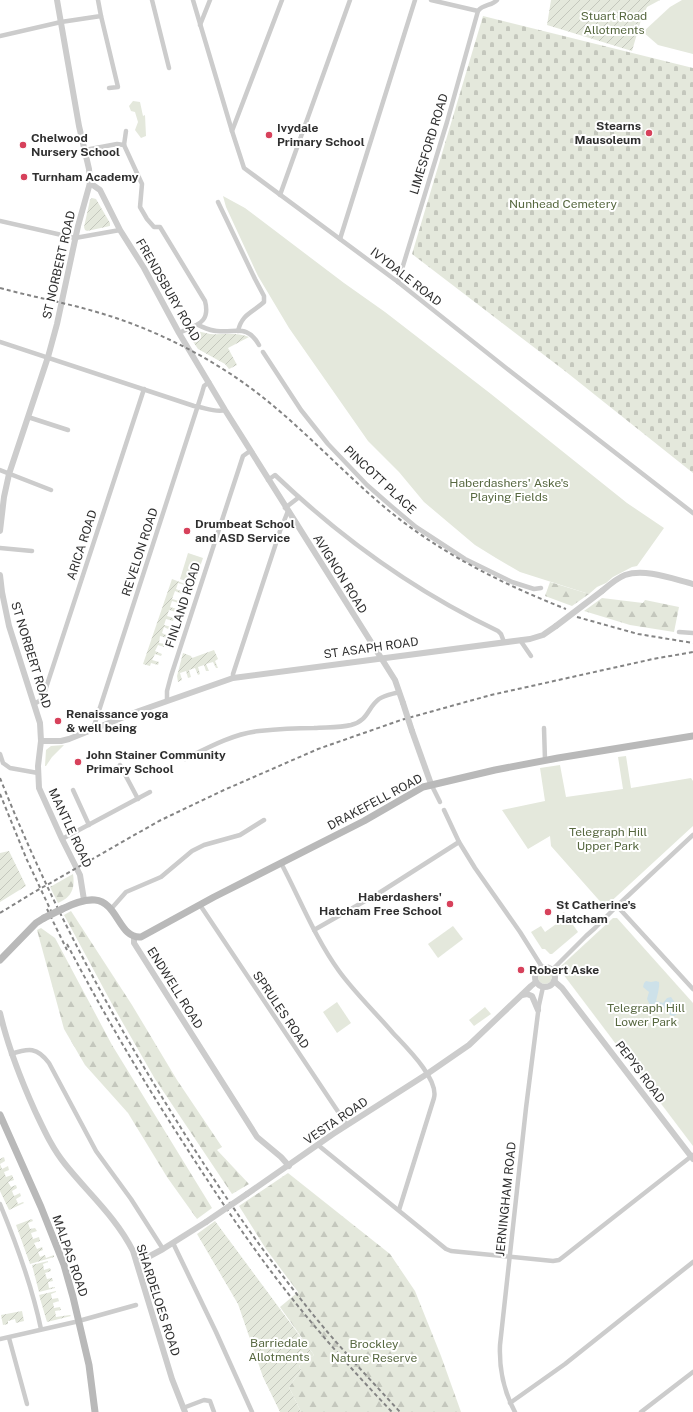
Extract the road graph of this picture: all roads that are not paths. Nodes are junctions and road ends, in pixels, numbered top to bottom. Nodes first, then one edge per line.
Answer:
1 (57, 0) edge
2 (98, 0) edge
3 (152, 0) edge
4 (193, 0) edge
5 (210, 0) edge
6 (282, 0) edge
7 (350, 0) edge
8 (415, 0) edge
9 (431, 0) edge
10 (497, 0) edge
11 (478, 11) junction
12 (101, 16) junction
13 (61, 22) junction
14 (200, 25) junction
15 (0, 36) edge
16 (169, 68) dead end
17 (109, 88) dead end
18 (126, 131) dead end
19 (232, 131) junction
20 (124, 145) junction
21 (84, 150) junction
22 (90, 183) junction
23 (280, 195) junction
24 (218, 202) dead end
25 (0, 222) edge
26 (120, 230) junction
27 (75, 238) junction
28 (340, 239) junction
29 (398, 282) junction
30 (198, 325) junction
31 (238, 331) junction
32 (179, 333) junction
33 (0, 342) edge
34 (259, 345) dead end
35 (263, 352) dead end
36 (48, 357) junction
37 (208, 382) junction
38 (144, 389) junction
39 (198, 406) junction
40 (225, 410) junction
41 (28, 417) junction
42 (68, 430) dead end
43 (250, 451) junction
44 (0, 470) edge
45 (9, 474) junction
46 (268, 480) junction
47 (51, 490) dead end
48 (298, 498) junction
49 (286, 509) junction
50 (693, 512) edge
51 (0, 531) edge
52 (0, 548) edge
53 (32, 551) dead end
54 (0, 575) edge
55 (693, 584) edge
56 (541, 588) dead end
57 (679, 632) dead end
58 (693, 633) edge
59 (520, 640) junction
60 (504, 642) junction
61 (531, 656) dead end
62 (380, 658) junction
63 (233, 678) junction
64 (399, 692) junction
65 (167, 700) junction
66 (34, 704) junction
67 (544, 728) dead end
68 (95, 729) junction
69 (693, 736) edge
70 (41, 741) junction
71 (0, 754) edge
72 (185, 759) dead end
73 (545, 760) junction
74 (120, 765) dead end
75 (38, 774) junction
76 (431, 784) junction
77 (73, 790) dead end
78 (150, 792) dead end
79 (138, 799) junction
80 (440, 802) dead end
81 (444, 810) dead end
82 (264, 820) dead end
83 (89, 824) junction
84 (693, 835) edge
85 (62, 839) junction
86 (459, 842) junction
87 (281, 863) junction
88 (84, 900) junction
89 (200, 905) junction
90 (617, 906) junction
91 (111, 909) junction
92 (314, 930) junction
93 (134, 936) junction
94 (0, 960) edge
95 (542, 967) junction
96 (552, 970) junction
97 (554, 981) junction
98 (536, 982) junction
99 (543, 987) junction
100 (693, 989) edge
101 (522, 995) junction
102 (538, 1010) junction
103 (0, 1013) edge
104 (11, 1054) junction
105 (427, 1074) junction
106 (0, 1114) edge
107 (347, 1125) junction
108 (318, 1145) junction
109 (692, 1157) edge
110 (289, 1166) junction
111 (0, 1204) edge
112 (398, 1210) junction
113 (173, 1243) junction
114 (163, 1249) junction
115 (509, 1258) junction
116 (693, 1262) edge
117 (137, 1263) junction
118 (136, 1305) dead end
119 (79, 1321) junction
120 (41, 1330) junction
121 (9, 1338) junction
122 (0, 1339) edge
123 (693, 1372) edge
124 (510, 1402) junction
125 (27, 1404) dead end
126 (184, 1410) edge
127 (95, 1412) edge
128 (214, 1412) edge
129 (252, 1412) edge
130 (515, 1412) edge
131 (642, 1412) edge

1 - 13 street, ST NORBERT ROAD
2 - 12 street
3 - 16 street
4 - 14 street, IVYDALE ROAD
5 - 14 street
6 - 19 street
7 - 23 street
8 - 28 street
9 - 11 street
10 - 11 street
11 - 29 street, LIMESFORD ROAD
12 - 13 street
12 - 17 street
13 - 15 street
13 - 21 street, ST NORBERT ROAD
14 - 19 street, IVYDALE ROAD
18 - 20 street
19 - 23 street, IVYDALE ROAD
20 - 21 street
20 - 30 street
21 - 22 street, ST NORBERT ROAD
22 - 26 street, FRENDSBURY ROAD
22 - 27 street, ST NORBERT ROAD
23 - 28 street, IVYDALE ROAD
24 - 31 street
25 - 27 street
26 - 27 street
26 - 32 street, FRENDSBURY ROAD
27 - 36 street, ST NORBERT ROAD
28 - 29 street, IVYDALE ROAD
29 - 50 street, IVYDALE ROAD
30 - 31 street
30 - 32 street
31 - 34 street
32 - 37 street, FRENDSBURY ROAD
33 - 36 street
35 - 56 street, PINCOTT PLACE
36 - 38 street
36 - 41 street, ST NORBERT ROAD
37 - 39 street, REVELON ROAD
37 - 40 street, FRENDSBURY ROAD
38 - 39 street
38 - 66 street, ARICA ROAD
39 - 40 street
39 - 68 street, REVELON ROAD
40 - 43 street, AVIGNON ROAD
41 - 42 street
41 - 45 street, ST NORBERT ROAD
43 - 46 street, AVIGNON ROAD
43 - 65 street, FINLAND ROAD
44 - 45 street
45 - 47 street
45 - 51 street, ST NORBERT ROAD
46 - 48 street
46 - 49 street, AVIGNON ROAD
48 - 49 street
48 - 60 street
49 - 62 street, AVIGNON ROAD
49 - 63 street
52 - 53 street
54 - 66 street, ST NORBERT ROAD
55 - 59 street, ST ASAPH ROAD, bridge
57 - 58 street
59 - 60 street, ST ASAPH ROAD
59 - 61 street
60 - 62 street, ST ASAPH ROAD
62 - 63 street, ST ASAPH ROAD
62 - 64 street, AVIGNON ROAD
63 - 65 street, ST ASAPH ROAD
64 - 72 street
64 - 76 street, AVIGNON ROAD, bridge
65 - 68 street, ST ASAPH ROAD
66 - 70 street, ST NORBERT ROAD
67 - 73 street
68 - 70 street, ST ASAPH ROAD
69 - 73 main road, DRAKEFELL ROAD
70 - 75 street, MANTLE ROAD
71 - 75 street
73 - 76 main road, DRAKEFELL ROAD
74 - 79 street
75 - 85 street, MANTLE ROAD
76 - 80 street
76 - 87 main road, DRAKEFELL ROAD
77 - 83 street
78 - 79 street
79 - 83 street
81 - 86 street
82 - 91 street
83 - 85 street
84 - 90 street
85 - 88 street, MANTLE ROAD
86 - 92 street
86 - 95 street
87 - 89 main road, DRAKEFELL ROAD
87 - 92 street
88 - 91 main road, ENDWELL ROAD
88 - 94 main road, bridge
89 - 93 main road, DRAKEFELL ROAD
89 - 107 street, SPRULES ROAD
90 - 96 street
90 - 100 street
91 - 93 main road, ENDWELL ROAD
92 - 105 street
93 - 110 street, ENDWELL ROAD
95 - 96 street
95 - 98 street
96 - 97 street
97 - 99 street
97 - 109 street, PEPYS ROAD
98 - 99 street
98 - 101 street, VESTA ROAD
99 - 102 street, JERNINGHAM ROAD
101 - 102 street
101 - 105 street, VESTA ROAD
102 - 115 street, JERNINGHAM ROAD
103 - 104 street, SHARDELOES ROAD
104 - 114 street
104 - 117 street, SHARDELOES ROAD
105 - 107 street, VESTA ROAD
105 - 112 street
106 - 119 main road, MALPAS ROAD
107 - 108 street, VESTA ROAD
108 - 110 street, VESTA ROAD
108 - 112 street
109 - 115 street
110 - 113 street, VESTA ROAD, bridge
111 - 120 street
112 - 115 street
113 - 114 street, VESTA ROAD
113 - 129 street
114 - 117 street, VESTA ROAD
115 - 124 street, JERNINGHAM ROAD
116 - 124 street
117 - 126 street, SHARDELOES ROAD
118 - 119 street
119 - 120 street
119 - 127 main road, MALPAS ROAD
120 - 121 street
121 - 122 street
121 - 125 street
123 - 131 street
124 - 130 street, JERNINGHAM ROAD
126 - 128 street

